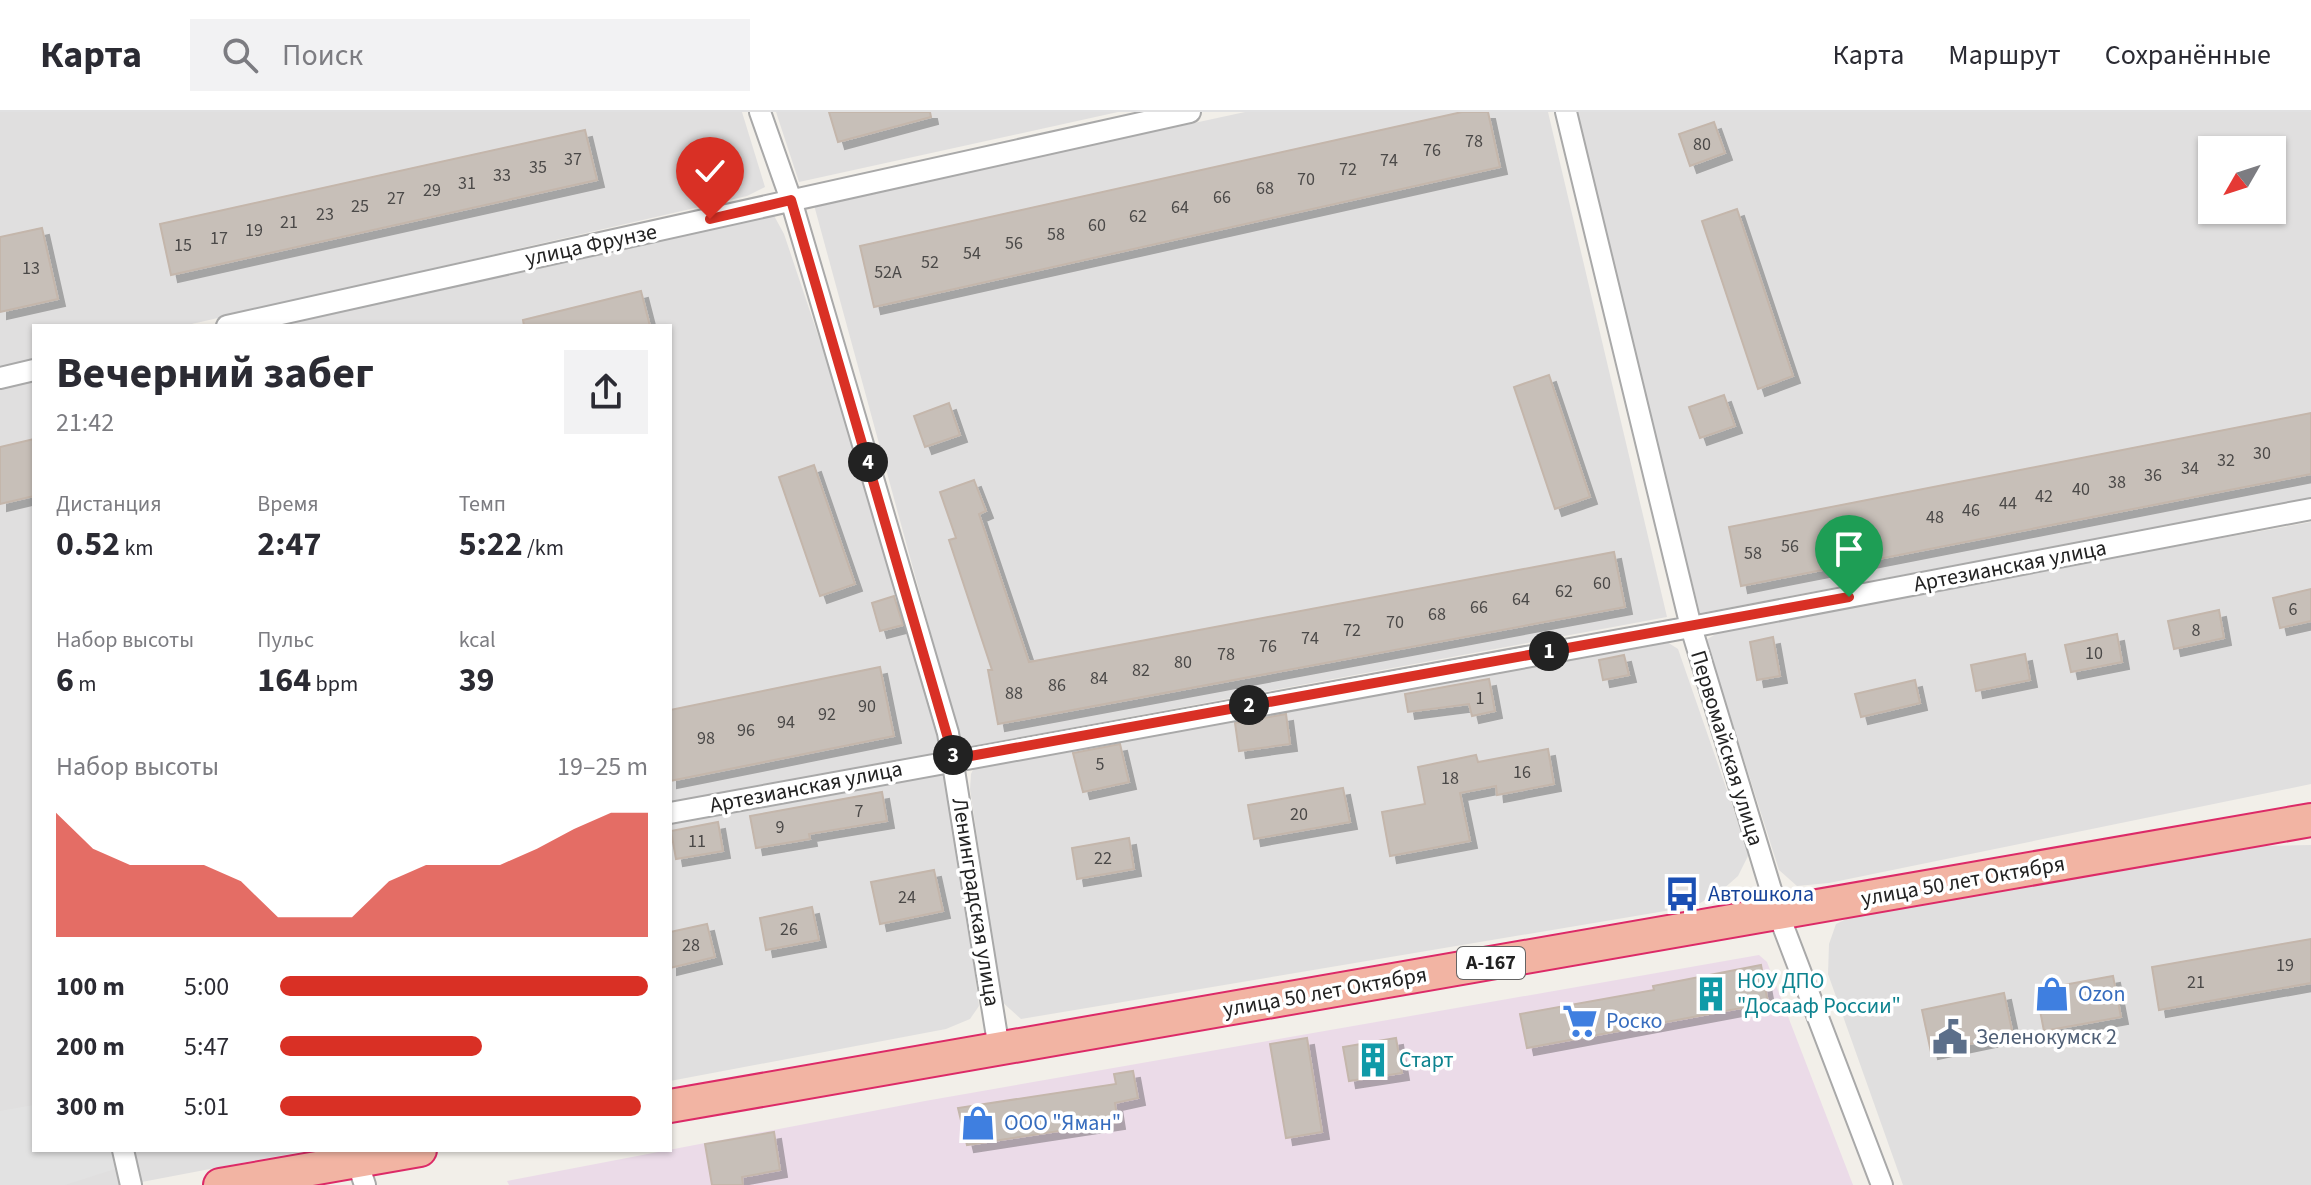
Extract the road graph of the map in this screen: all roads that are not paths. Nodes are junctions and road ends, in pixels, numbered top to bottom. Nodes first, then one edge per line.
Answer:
1 (760, 112) edge
2 (1190, 112) edge
3 (1566, 112) edge
4 (791, 200) junction
5 (236, 324) edge
6 (32, 370) edge
7 (0, 378) edge
8 (2311, 509) edge
9 (1691, 627) junction
10 (954, 759) junction
11 (672, 813) edge
12 (2311, 820) edge
13 (1778, 913) junction
14 (999, 1049) junction
15 (672, 1106) edge
16 (123, 1152) edge
17 (415, 1152) edge
18 (361, 1173) edge
19 (131, 1185) edge
20 (220, 1185) edge
21 (1882, 1185) edge

1 - 4 street, Ленинградская улица
2 - 4 street, улица Фрунзе
3 - 9 street, Первомайская улица
4 - 5 street, улица Фрунзе
4 - 10 street, Ленинградская улица
6 - 7 street
8 - 9 street, Артезианская улица
9 - 10 street, Артезианская улица
9 - 13 street, Первомайская улица
10 - 11 street, Артезианская улица
10 - 14 street, Ленинградская улица
12 - 13 highway, улица 50 лет Октября / А-167
13 - 14 highway, улица 50 лет Октября / А-167
13 - 21 street, Первомайская улица
14 - 15 highway, улица 50 лет Октября / А-167
16 - 19 street
17 - 18 highway
18 - 20 highway

